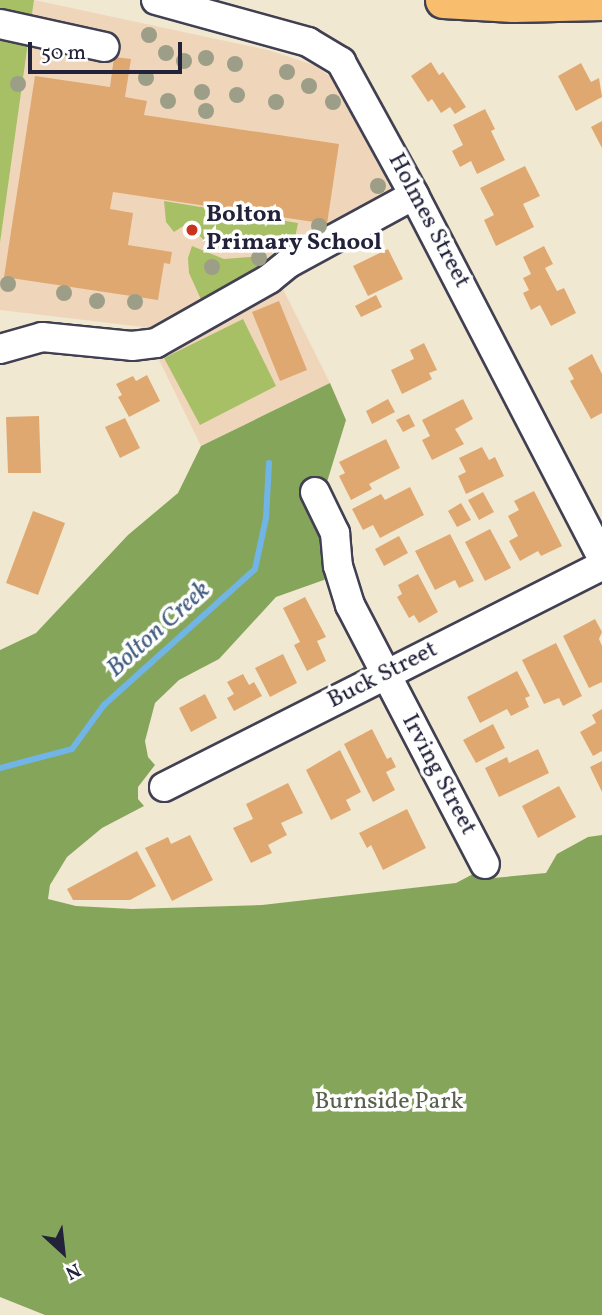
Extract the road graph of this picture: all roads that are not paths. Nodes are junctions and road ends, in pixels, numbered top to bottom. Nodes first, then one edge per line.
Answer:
1 (156, 0) edge
2 (443, 0) edge
3 (602, 2) edge
4 (0, 24) edge
5 (105, 47) dead end
6 (414, 195) junction
7 (0, 349) edge
8 (315, 492) dead end
9 (602, 556) edge
10 (602, 566) edge
11 (386, 675) junction
12 (164, 787) dead end
13 (485, 863) dead end

1 - 6 street, Holmes Street
2 - 3 main road
4 - 5 street
6 - 7 street
6 - 9 street, Holmes Street
8 - 11 street, Irving Street
10 - 11 street, Buck Street
11 - 12 street, Buck Street
11 - 13 street, Irving Street

